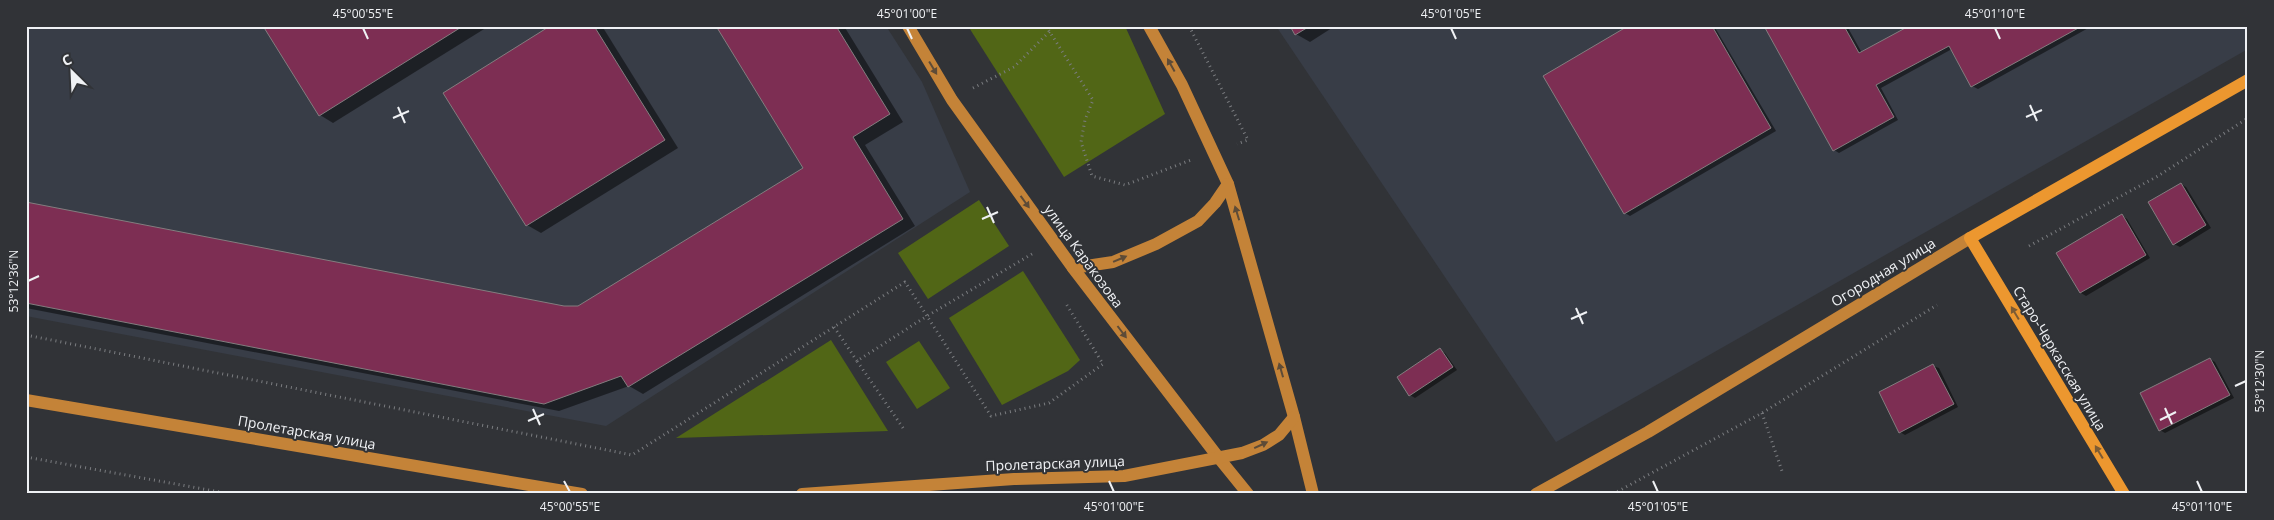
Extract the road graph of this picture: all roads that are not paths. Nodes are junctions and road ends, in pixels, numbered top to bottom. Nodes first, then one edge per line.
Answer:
1 (908, 26) edge
2 (1149, 26) edge
3 (2248, 80) edge
4 (1228, 184) junction
5 (1970, 238) junction
6 (1073, 268) junction
7 (26, 400) edge
8 (1294, 416) junction
9 (1218, 458) junction
10 (582, 494) edge
11 (802, 494) edge
12 (1248, 494) edge
13 (1313, 494) edge
14 (1536, 494) edge
15 (2124, 494) edge

1 -> 6 main road, улица Каракозова
4 -> 2 main road
3 - 5 main road, Огородная улица
6 -> 4 main road
8 -> 4 main road
5 - 14 main road, Огородная улица
15 -> 5 main road, Старо-Черкасская улица
6 -> 9 main road, улица Каракозова
7 - 10 main road, Пролетарская улица
9 -> 8 main road, Пролетарская улица
8 - 13 main road
9 - 11 main road, Пролетарская улица
9 - 12 main road, улица Каракозова

